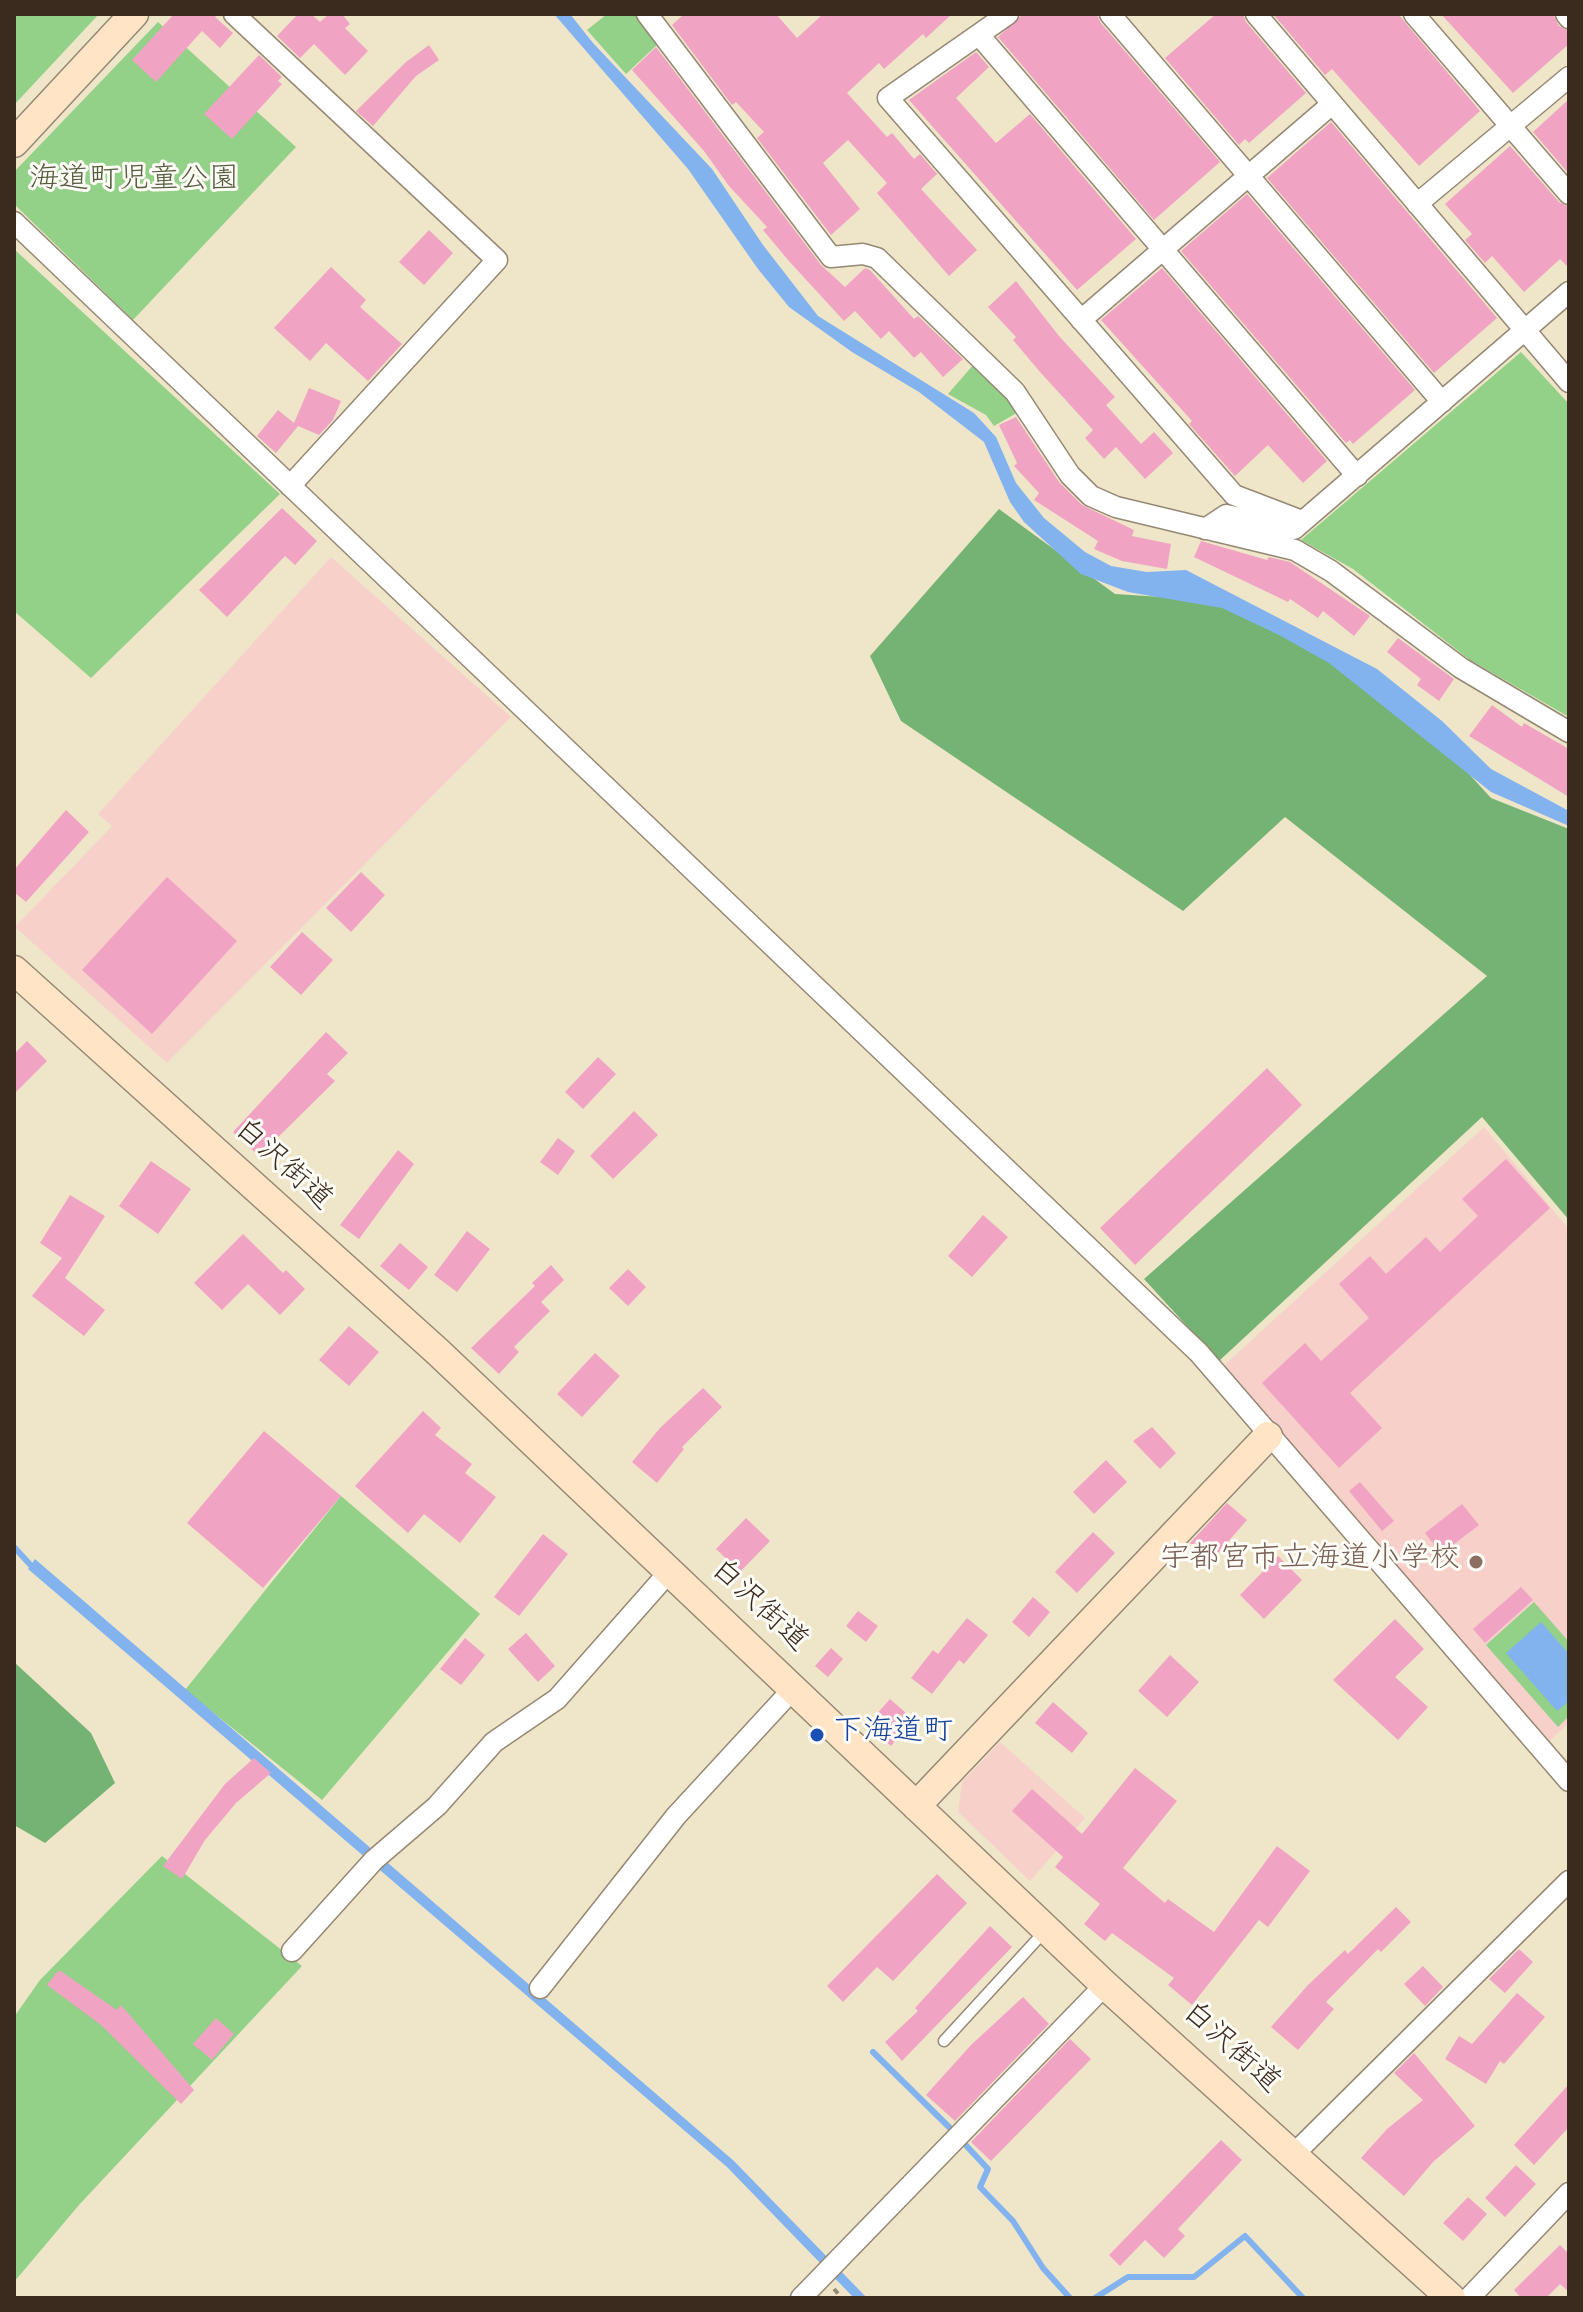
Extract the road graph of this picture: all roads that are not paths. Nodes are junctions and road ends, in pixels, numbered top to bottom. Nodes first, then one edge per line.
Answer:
1 (134, 14) edge
2 (234, 14) edge
3 (647, 14) edge
4 (1008, 14) edge
5 (1110, 14) edge
6 (1256, 14) edge
7 (1414, 14) edge
8 (979, 35) junction
9 (1569, 77) edge
10 (1332, 104) junction
11 (1510, 126) junction
12 (14, 143) edge
13 (1248, 176) junction
14 (1569, 194) edge
15 (1417, 204) junction
16 (14, 222) edge
17 (1163, 249) junction
18 (1569, 292) edge
19 (1081, 320) junction
20 (1524, 330) junction
21 (1569, 382) edge
22 (1442, 402) junction
23 (1357, 476) junction
24 (290, 486) junction
25 (1302, 521) junction
26 (1205, 529) junction
27 (1569, 732) edge
28 (14, 970) edge
29 (1268, 1436) junction
30 (669, 1572) junction
31 (793, 1689) junction
32 (1569, 1781) edge
33 (916, 1806) junction
34 (1569, 1881) edge
35 (1047, 1927) junction
36 (292, 1951) dead end
37 (1105, 1985) junction
38 (540, 1988) dead end
39 (944, 2041) dead end
40 (1294, 2154) junction
41 (1569, 2193) edge
42 (801, 2298) edge
43 (1451, 2298) edge
44 (1469, 2298) edge

1 - 12 main road
2 - 24 street
3 - 26 street
4 - 8 street
5 - 13 street
6 - 10 street
7 - 11 street
8 - 17 street
8 - 19 street
9 - 11 street
10 - 13 street
10 - 15 street
11 - 14 street
11 - 15 street
13 - 17 street
13 - 22 street
15 - 20 street
16 - 24 street
17 - 19 street
17 - 23 street
18 - 20 street
19 - 25 street
20 - 21 street
20 - 22 street
22 - 23 street
23 - 25 street
24 - 29 street
25 - 26 street
26 - 27 street
28 - 30 main road, 白沢街道
29 - 32 street
29 - 33 main road
30 - 31 main road, 白沢街道
30 - 36 street
31 - 33 main road, 白沢街道
31 - 38 street
33 - 35 main road, 白沢街道
34 - 40 street
35 - 37 main road, 白沢街道
35 - 39 lane
37 - 40 main road, 白沢街道
37 - 42 street
40 - 43 main road, 白沢街道
41 - 44 street

